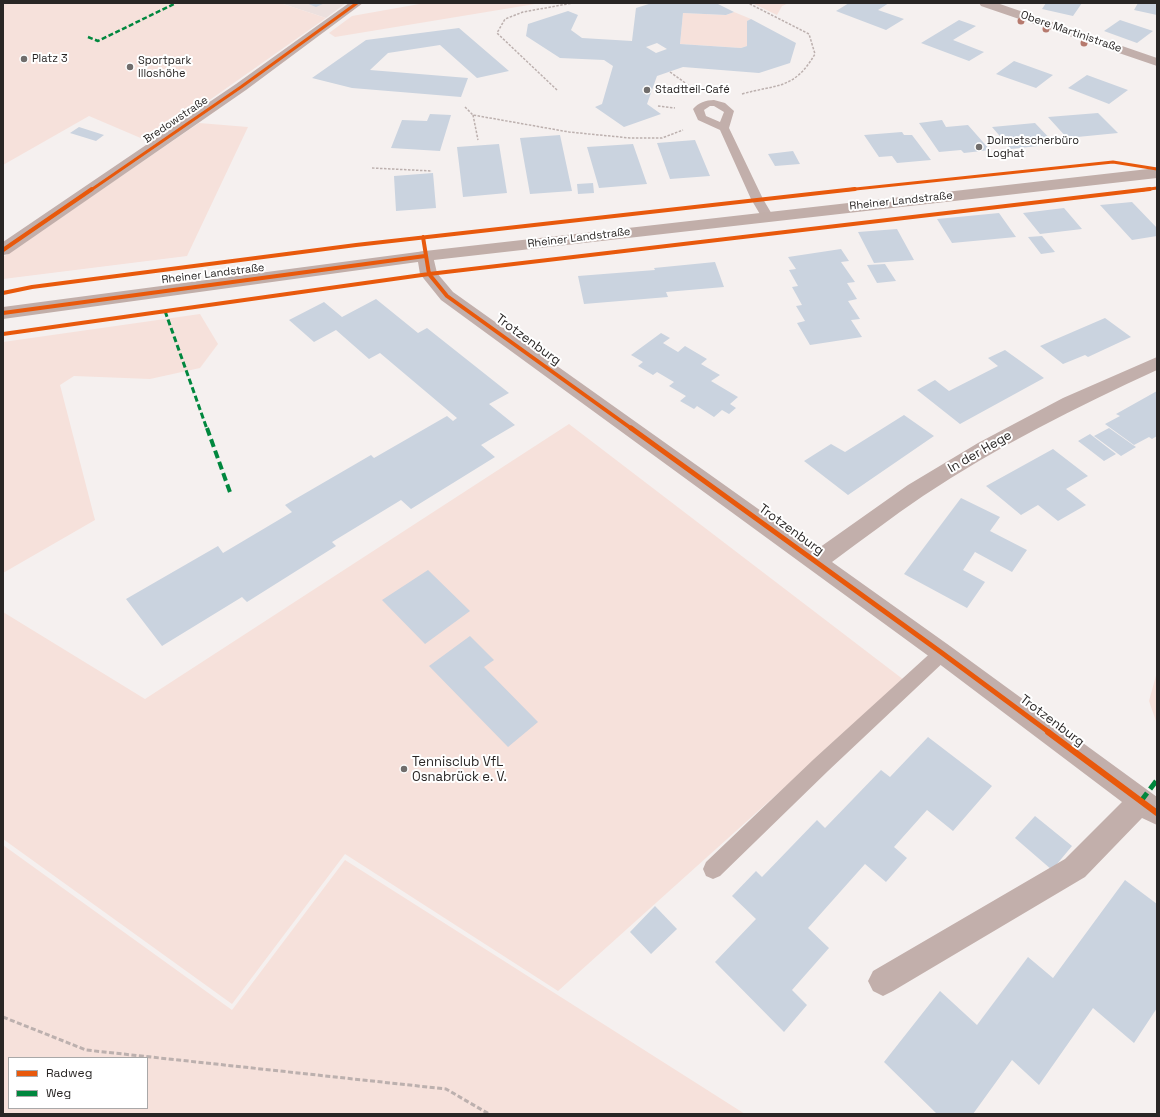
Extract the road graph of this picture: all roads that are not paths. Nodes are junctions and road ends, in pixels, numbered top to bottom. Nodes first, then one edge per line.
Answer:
1 (357, 3) edge
2 (985, 3) edge
3 (1157, 62) edge
4 (724, 128) junction
5 (1157, 173) edge
6 (767, 216) junction
7 (3, 250) edge
8 (425, 256) junction
9 (3, 313) edge
10 (1157, 363) edge
11 (816, 562) junction
12 (942, 653) junction
13 (1149, 807) edge
14 (713, 869) dead end
15 (883, 981) dead end

1 - 7 street, Bredowstraße
2 - 3 street, Obere Martinistraße
4 - 4 lane
4 - 6 lane
5 - 6 street, Rheiner Landstraße
6 - 8 street, Rheiner Landstraße
8 - 9 street, Rheiner Landstraße
8 - 11 street, Trotzenburg
10 - 11 street, In der Hege
11 - 12 street, Trotzenburg
12 - 13 street, Trotzenburg
12 - 14 lane
13 - 15 street, Trotzenburg

